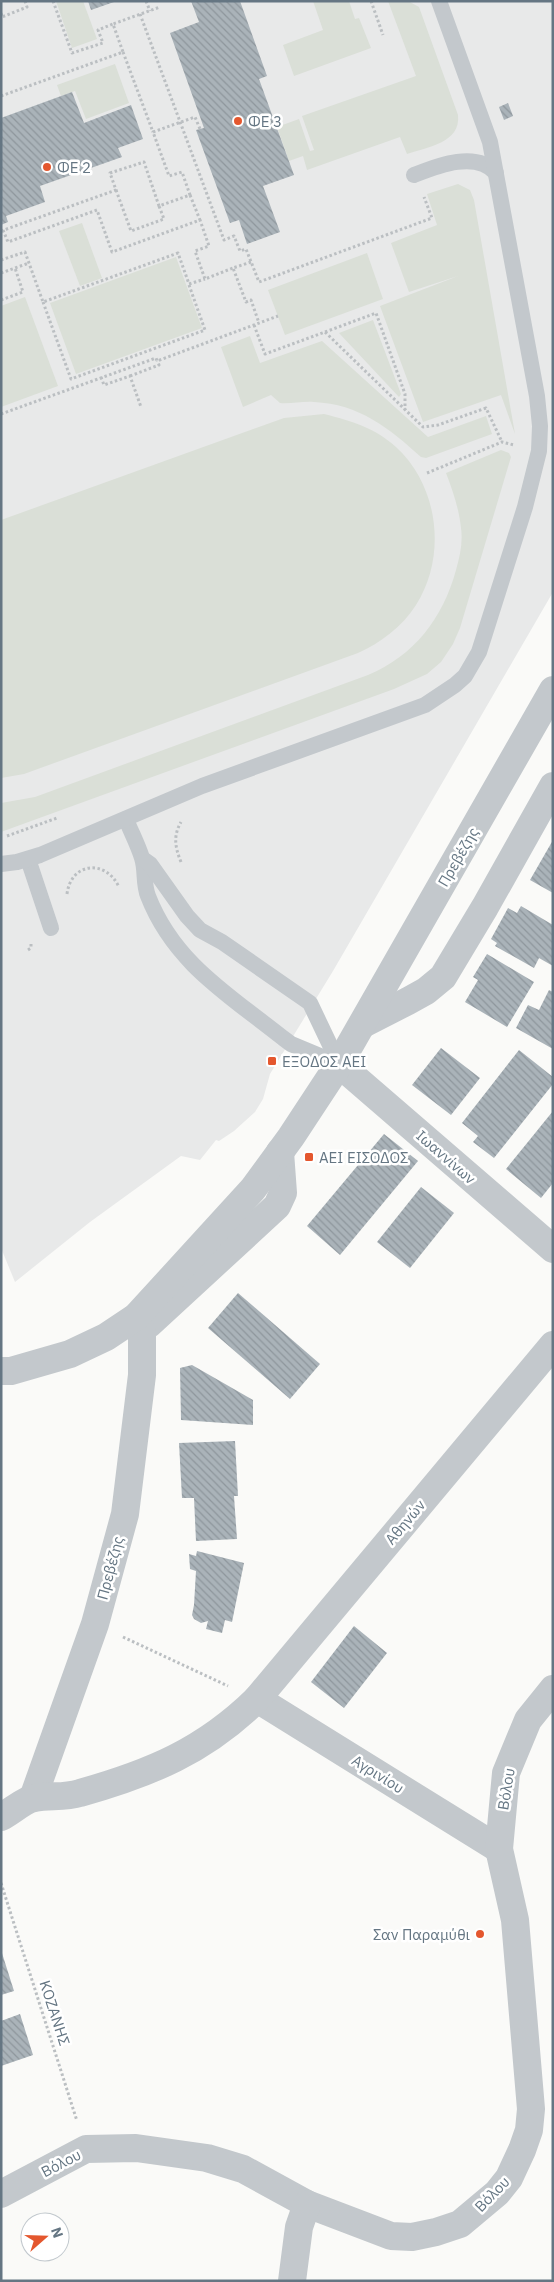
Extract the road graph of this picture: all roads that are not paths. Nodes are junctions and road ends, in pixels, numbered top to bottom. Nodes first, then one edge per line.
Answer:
1 (439, 1) edge
2 (496, 173) junction
3 (414, 175) dead end
4 (553, 690) edge
5 (553, 786) edge
6 (126, 819) junction
7 (28, 859) junction
8 (143, 860) junction
9 (1, 864) edge
10 (51, 928) dead end
11 (363, 1024) junction
12 (339, 1064) junction
13 (553, 1250) edge
14 (138, 1322) junction
15 (553, 1345) edge
16 (1, 1371) edge
17 (553, 1689) edge
18 (257, 1699) junction
19 (33, 1798) junction
20 (1, 1817) edge
21 (499, 1849) junction
22 (1, 2194) edge
23 (307, 2204) junction
24 (292, 2281) edge

1 - 2 lane
2 - 3 lane
2 - 6 lane
4 - 11 street, Πρεβέζης
5 - 11 street
6 - 7 lane
6 - 8 lane
7 - 9 lane
7 - 10 lane
8 - 12 lane
8 - 12 lane
11 - 12 street, Πρεβέζης
12 - 13 street, Ιωαννίνων
12 - 14 street, Πρεβέζης
14 - 16 street
14 - 19 street, Πρεβέζης
15 - 18 street, Αθηνών
17 - 21 street, Βόλου
18 - 19 street
18 - 21 street, Αγρινίου
19 - 20 street
21 - 23 street, Βόλου
22 - 23 street, Βόλου
23 - 24 street

